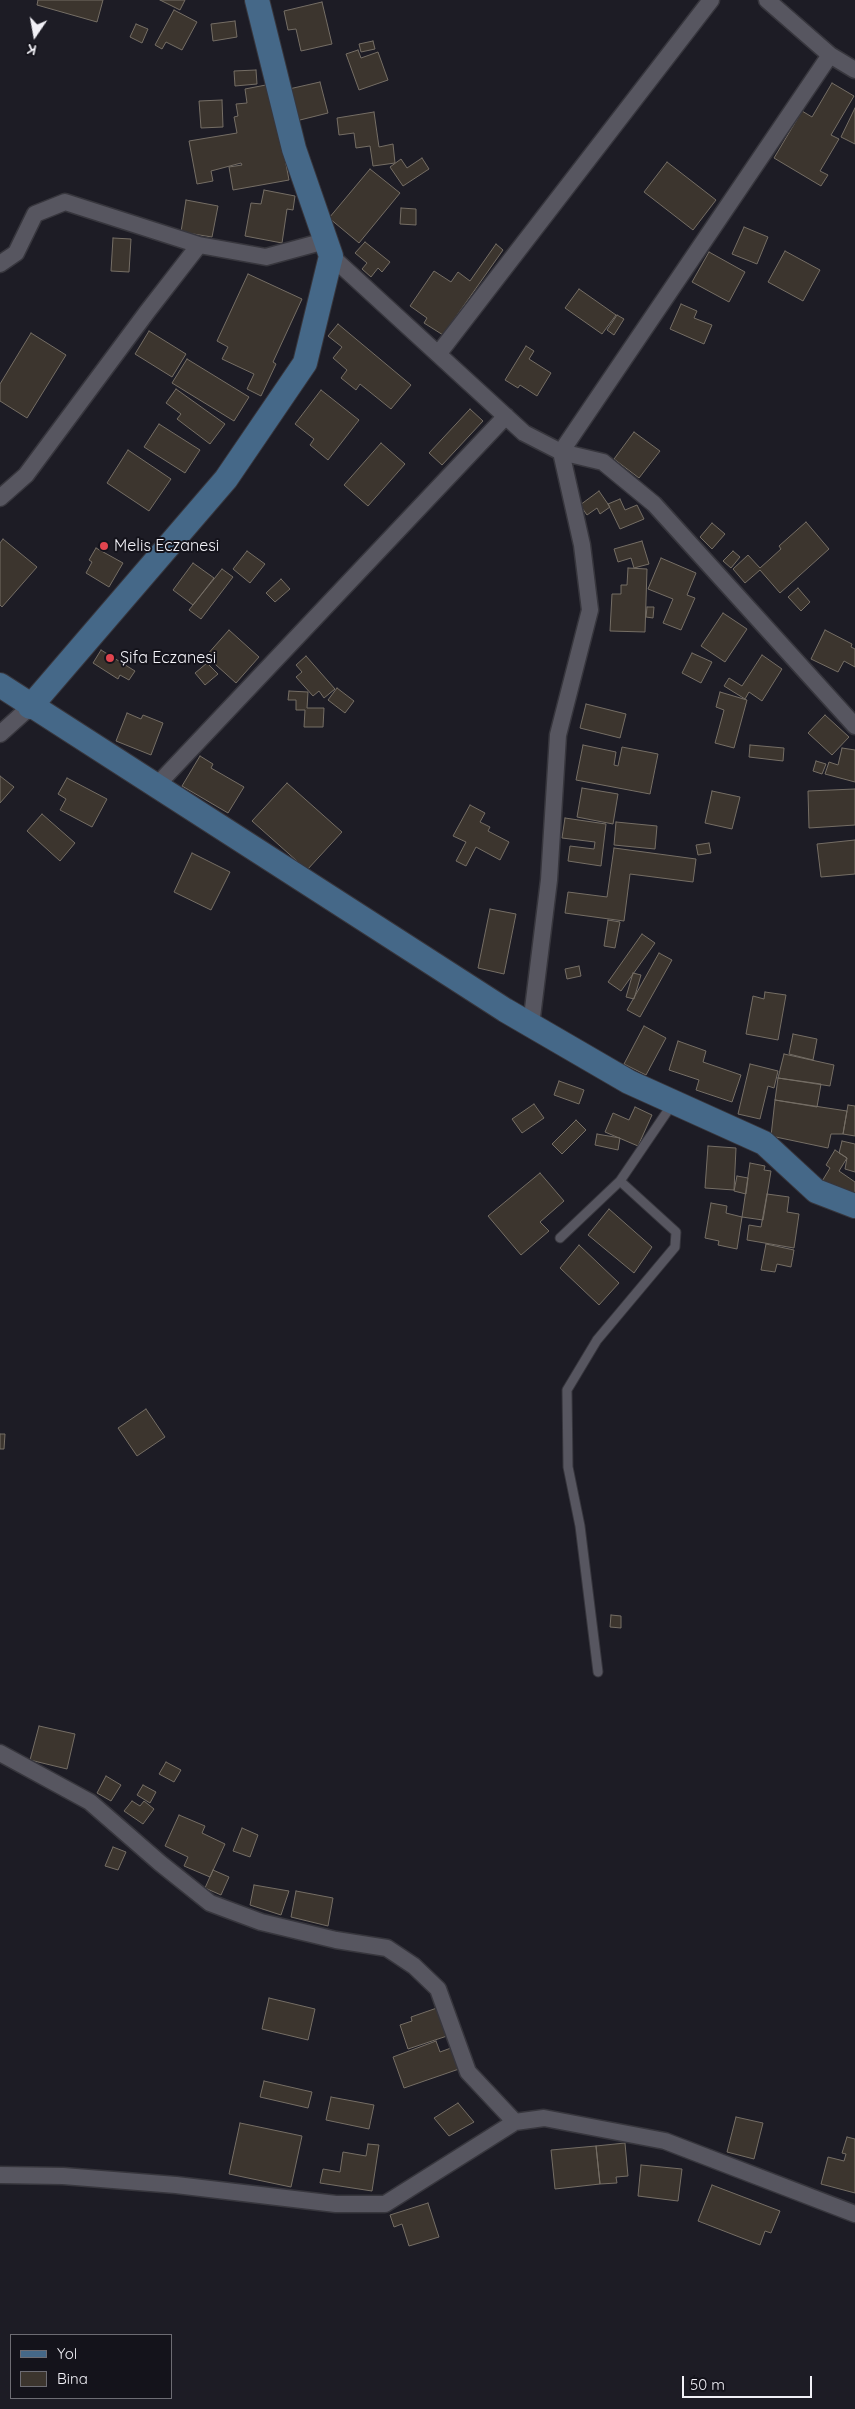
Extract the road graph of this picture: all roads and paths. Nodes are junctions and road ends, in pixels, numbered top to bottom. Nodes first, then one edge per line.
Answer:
1 (257, 0) edge
2 (711, 0) edge
3 (767, 0) edge
4 (830, 55) junction
5 (855, 70) edge
6 (199, 245) junction
7 (328, 248) junction
8 (0, 264) edge
9 (439, 353) junction
10 (506, 416) junction
11 (561, 452) junction
12 (0, 498) edge
13 (0, 686) edge
14 (30, 707) junction
15 (855, 726) edge
16 (0, 734) edge
17 (157, 785) junction
18 (531, 1025) junction
19 (674, 1102) junction
20 (620, 1181) junction
21 (855, 1206) edge
22 (560, 1238) dead end
23 (598, 1672) dead end
24 (0, 1753) edge
25 (516, 2122) junction
26 (0, 2175) edge
27 (855, 2214) edge

1 - 7 street
2 - 9 street
3 - 4 street
4 - 5 street
4 - 11 street
6 - 7 street
6 - 8 street
6 - 12 street
7 - 9 street
7 - 14 street
9 - 10 street
10 - 11 street
10 - 17 street
11 - 15 street
11 - 18 street
13 - 14 street
14 - 16 street
14 - 17 street
17 - 18 street
18 - 19 street
19 - 20 lane
19 - 21 street
20 - 22 lane
20 - 23 lane
24 - 25 street
25 - 26 street
25 - 27 street

